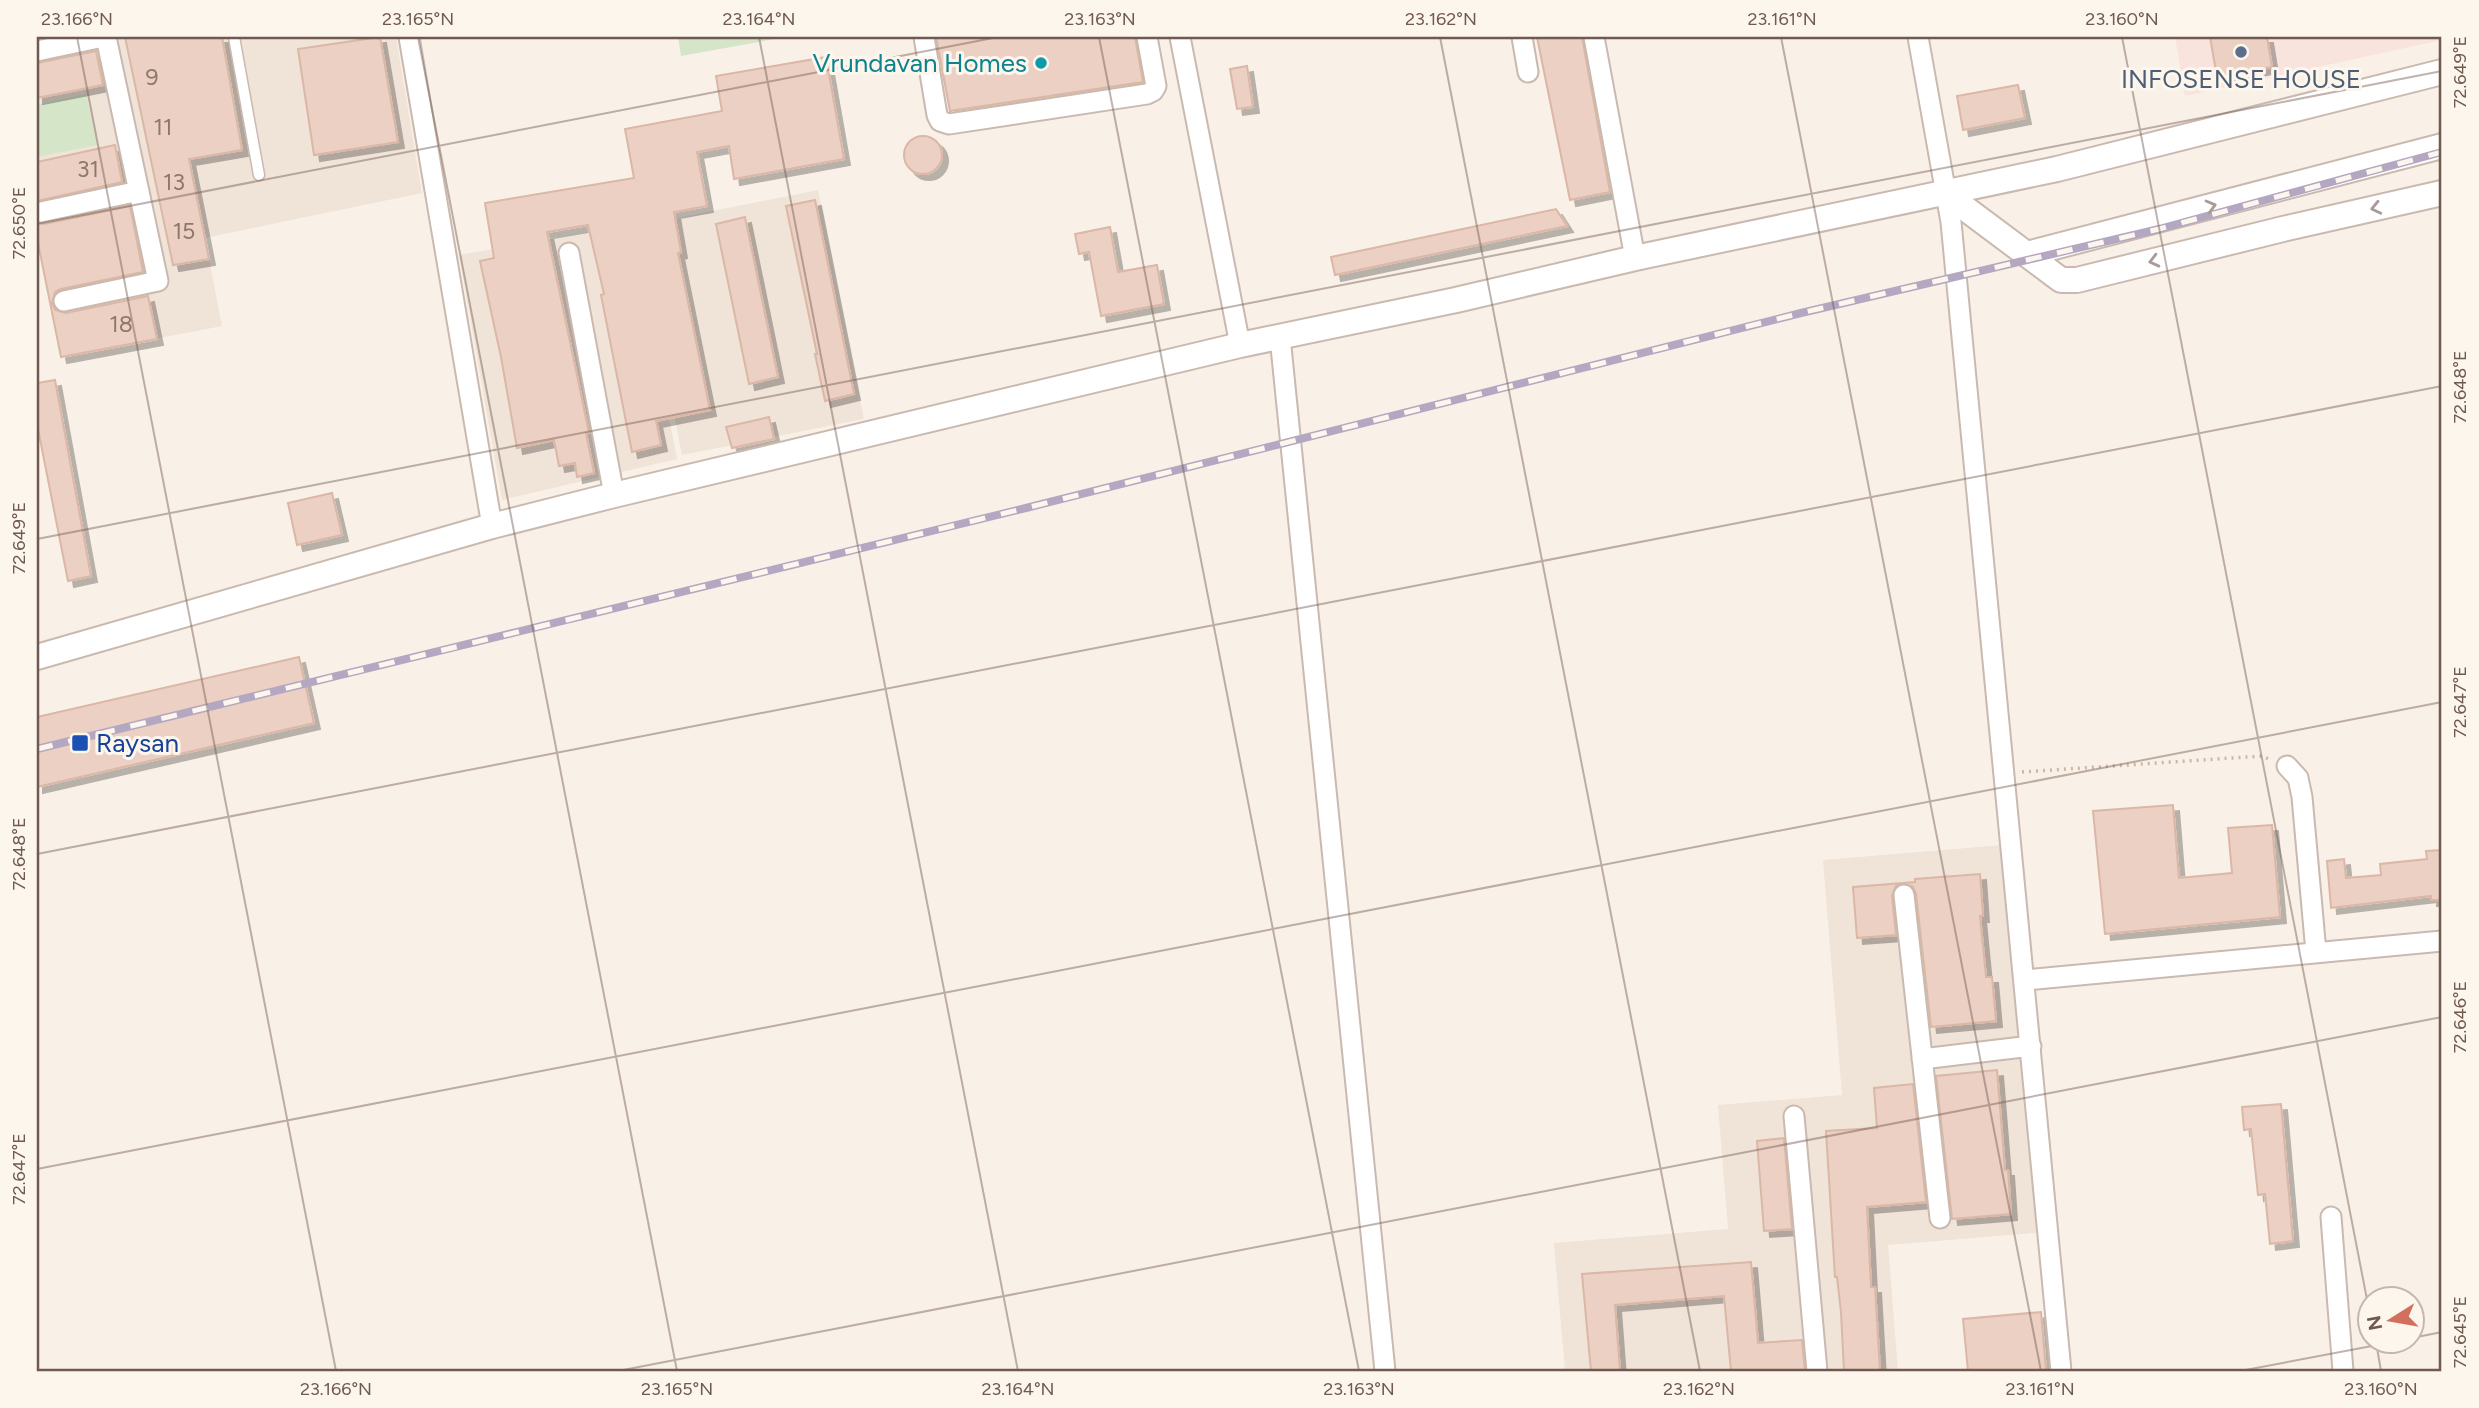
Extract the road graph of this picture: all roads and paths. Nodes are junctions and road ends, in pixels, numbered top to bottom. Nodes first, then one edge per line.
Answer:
1 (105, 37) edge
2 (234, 37) edge
3 (410, 37) edge
4 (924, 37) edge
5 (1147, 37) edge
6 (1522, 37) edge
7 (1594, 37) edge
8 (1918, 37) edge
9 (1182, 46) edge
10 (37, 51) edge
11 (1152, 62) junction
12 (1528, 72) dead end
13 (2442, 72) edge
14 (2442, 146) edge
15 (260, 175) dead end
16 (139, 191) junction
17 (2442, 193) edge
18 (1946, 194) junction
19 (41, 212) dead end
20 (569, 253) dead end
21 (2027, 254) junction
22 (1635, 258) junction
23 (64, 301) dead end
24 (1280, 337) junction
25 (1240, 345) junction
26 (614, 495) junction
27 (492, 526) junction
28 (37, 656) edge
29 (2287, 766) joint
30 (2006, 774) junction
31 (1904, 895) dead end
32 (2442, 941) edge
33 (2316, 953) junction
34 (2025, 980) junction
35 (2031, 1046) junction
36 (1922, 1059) junction
37 (1794, 1116) dead end
38 (2331, 1217) dead end
39 (1940, 1218) dead end
40 (1385, 1371) edge
41 (1817, 1371) edge
42 (2061, 1371) edge
43 (2343, 1371) edge

1 - 10 street
1 - 16 street
2 - 15 lane
3 - 27 street
4 - 11 street
5 - 11 street
6 - 12 street
7 - 22 street
8 - 18 street
9 - 11 street
9 - 25 street
13 - 18 street
21 -> 14 street
16 - 19 street
16 - 23 street
17 -> 21 street
18 - 21 street
18 - 22 street
18 - 30 street
20 - 26 street
22 - 24 street
24 - 25 street
24 - 40 street
25 - 26 street
26 - 27 street
27 - 28 street
29 - 30 path
29 - 33 street
30 - 34 street
31 - 36 street
32 - 33 street
33 - 34 street
34 - 35 street
35 - 36 street
35 - 42 street
36 - 39 street
37 - 41 street
38 - 43 street

